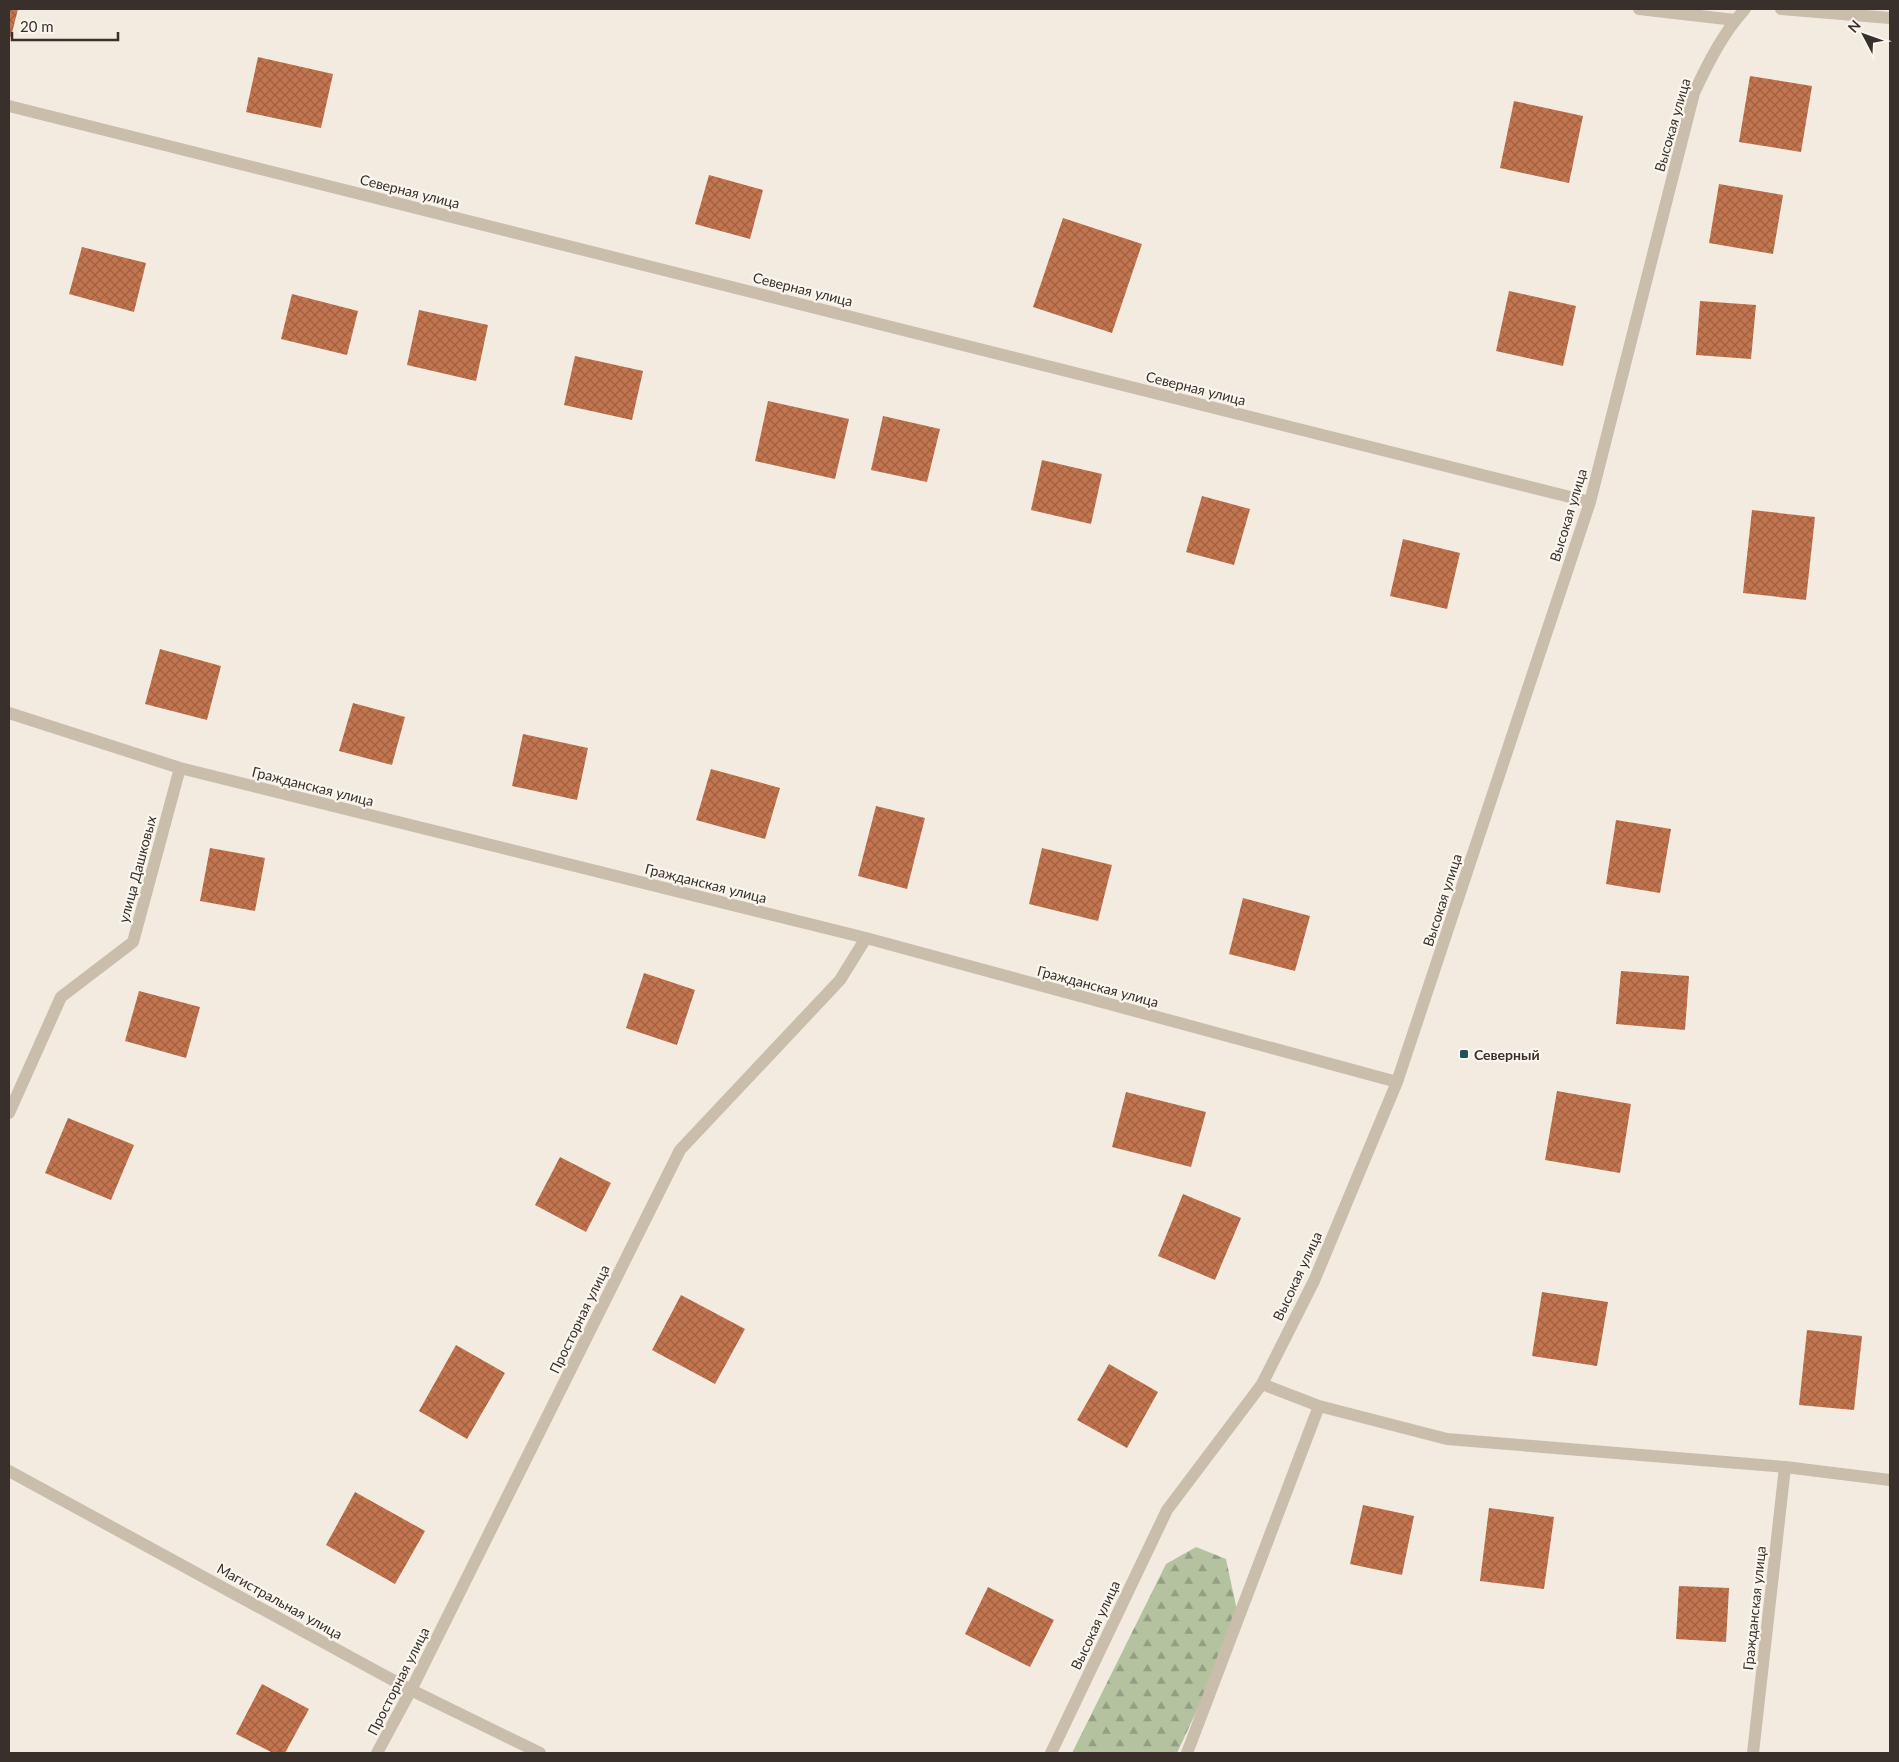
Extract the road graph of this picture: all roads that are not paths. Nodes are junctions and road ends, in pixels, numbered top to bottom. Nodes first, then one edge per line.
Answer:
1 (1639, 9) edge
2 (1745, 9) edge
3 (1781, 9) edge
4 (1890, 18) edge
5 (1735, 20) junction
6 (9, 106) edge
7 (1590, 502) junction
8 (9, 713) edge
9 (180, 768) junction
10 (866, 938) junction
11 (1397, 1082) junction
12 (9, 1113) edge
13 (1262, 1384) junction
14 (1319, 1406) junction
15 (1785, 1467) junction
16 (9, 1471) edge
17 (1890, 1480) edge
18 (411, 1690) junction
19 (378, 1753) edge
20 (540, 1753) edge
21 (1051, 1753) edge
22 (1187, 1753) edge
23 (1753, 1753) edge

1 - 5 street
2 - 5 street, Высокая улица
3 - 4 street
5 - 7 street, Высокая улица
6 - 7 street, Северная улица
7 - 11 street, Высокая улица
8 - 9 street, Гражданская улица
9 - 10 street, Гражданская улица
9 - 12 street, улица Дашковых
10 - 11 street, Гражданская улица
10 - 18 street, Просторная улица
11 - 13 street, Высокая улица
13 - 14 street
13 - 21 street, Высокая улица
14 - 15 street
14 - 22 street
15 - 17 street
15 - 23 street, Гражданская улица
16 - 18 street, Магистральная улица
18 - 19 street, Просторная улица
18 - 20 street, Магистральная улица

